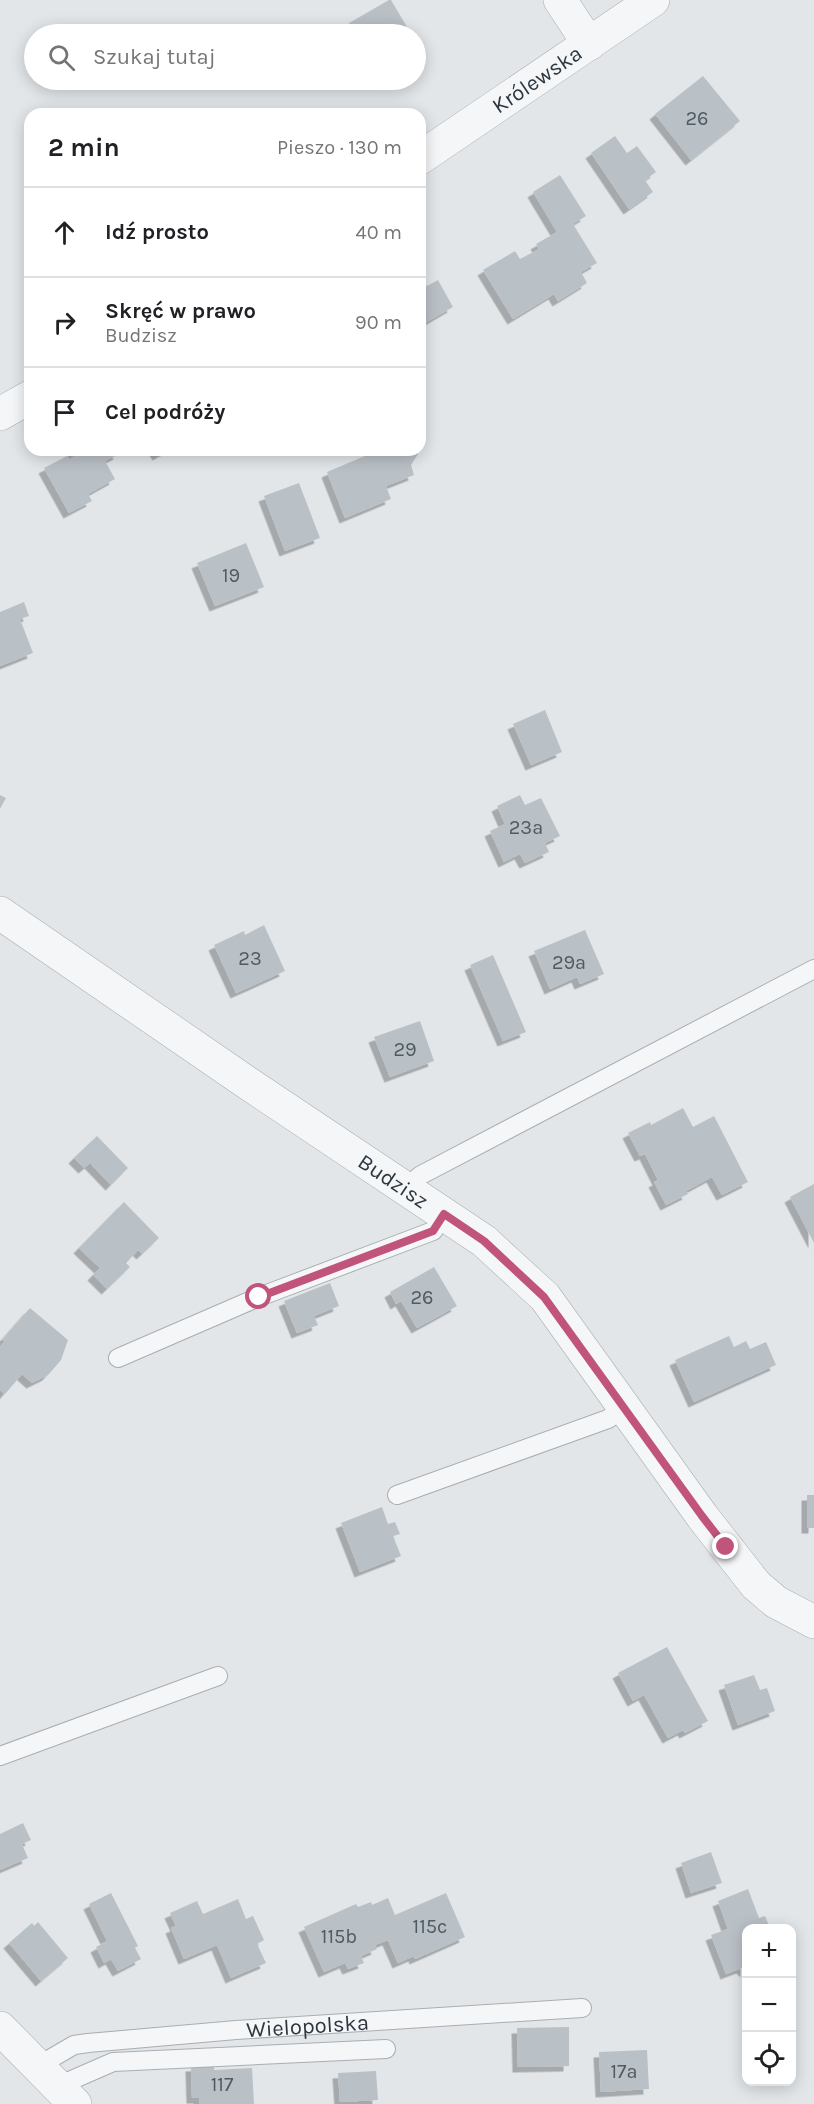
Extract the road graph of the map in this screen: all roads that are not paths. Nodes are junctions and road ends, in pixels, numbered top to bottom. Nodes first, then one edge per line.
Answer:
1 (560, 0) edge
2 (653, 0) edge
3 (589, 44) junction
4 (426, 154) edge
5 (24, 400) edge
6 (0, 414) edge
7 (0, 913) edge
8 (814, 969) edge
9 (405, 1188) junction
10 (444, 1214) junction
11 (118, 1358) dead end
12 (624, 1408) junction
13 (397, 1495) dead end
14 (814, 1622) edge
15 (218, 1676) dead end
16 (0, 1756) edge
17 (582, 2008) dead end
18 (0, 2028) edge
19 (386, 2049) dead end
20 (59, 2091) edge

1 - 3 street
2 - 3 street, Królewska
3 - 4 street, Królewska
5 - 6 street
7 - 9 street, Budzisz
8 - 9 lane
9 - 10 street, Budzisz
10 - 11 lane
10 - 12 street, Budzisz
12 - 13 lane
12 - 14 street, Budzisz
15 - 16 lane
17 - 20 lane, Wielopolska
18 - 20 street
19 - 20 lane

